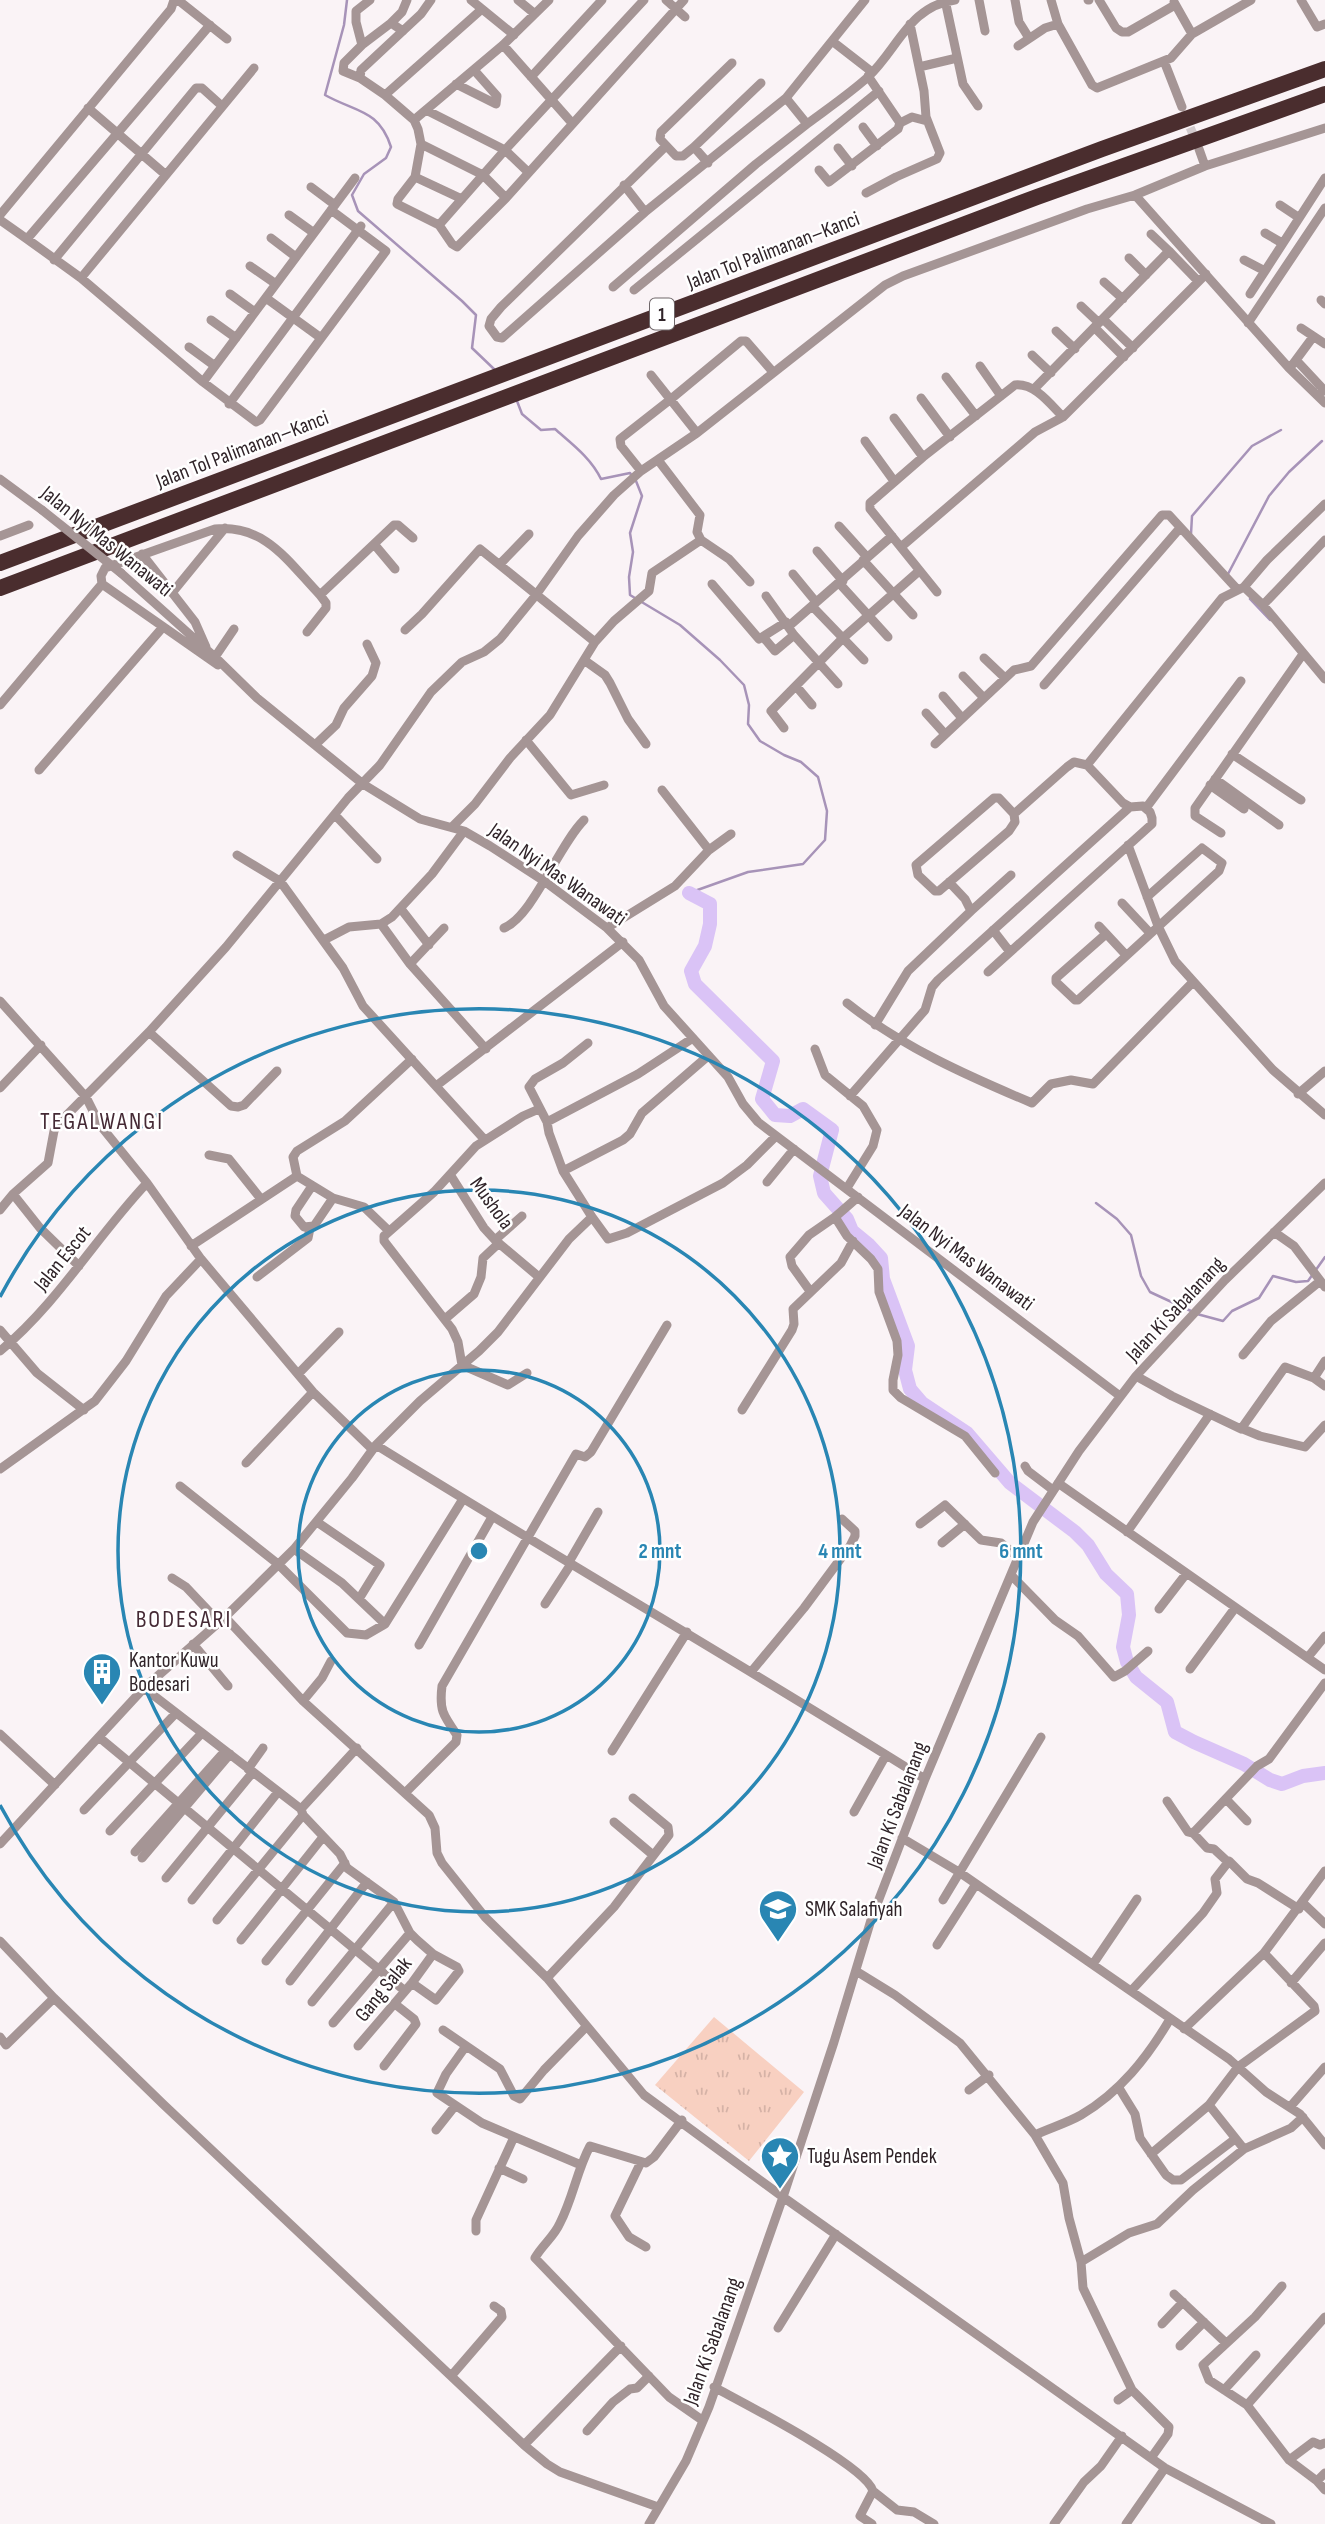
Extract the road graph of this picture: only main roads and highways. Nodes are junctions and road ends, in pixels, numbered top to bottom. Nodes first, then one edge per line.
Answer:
1 (1325, 69) edge
2 (1325, 94) edge
3 (0, 562) edge
4 (0, 588) edge

1 - 3 highway, Jalan Tol Palimanan–Kanci / 1
2 - 4 highway, Jalan Tol Palimanan–Kanci / 1

